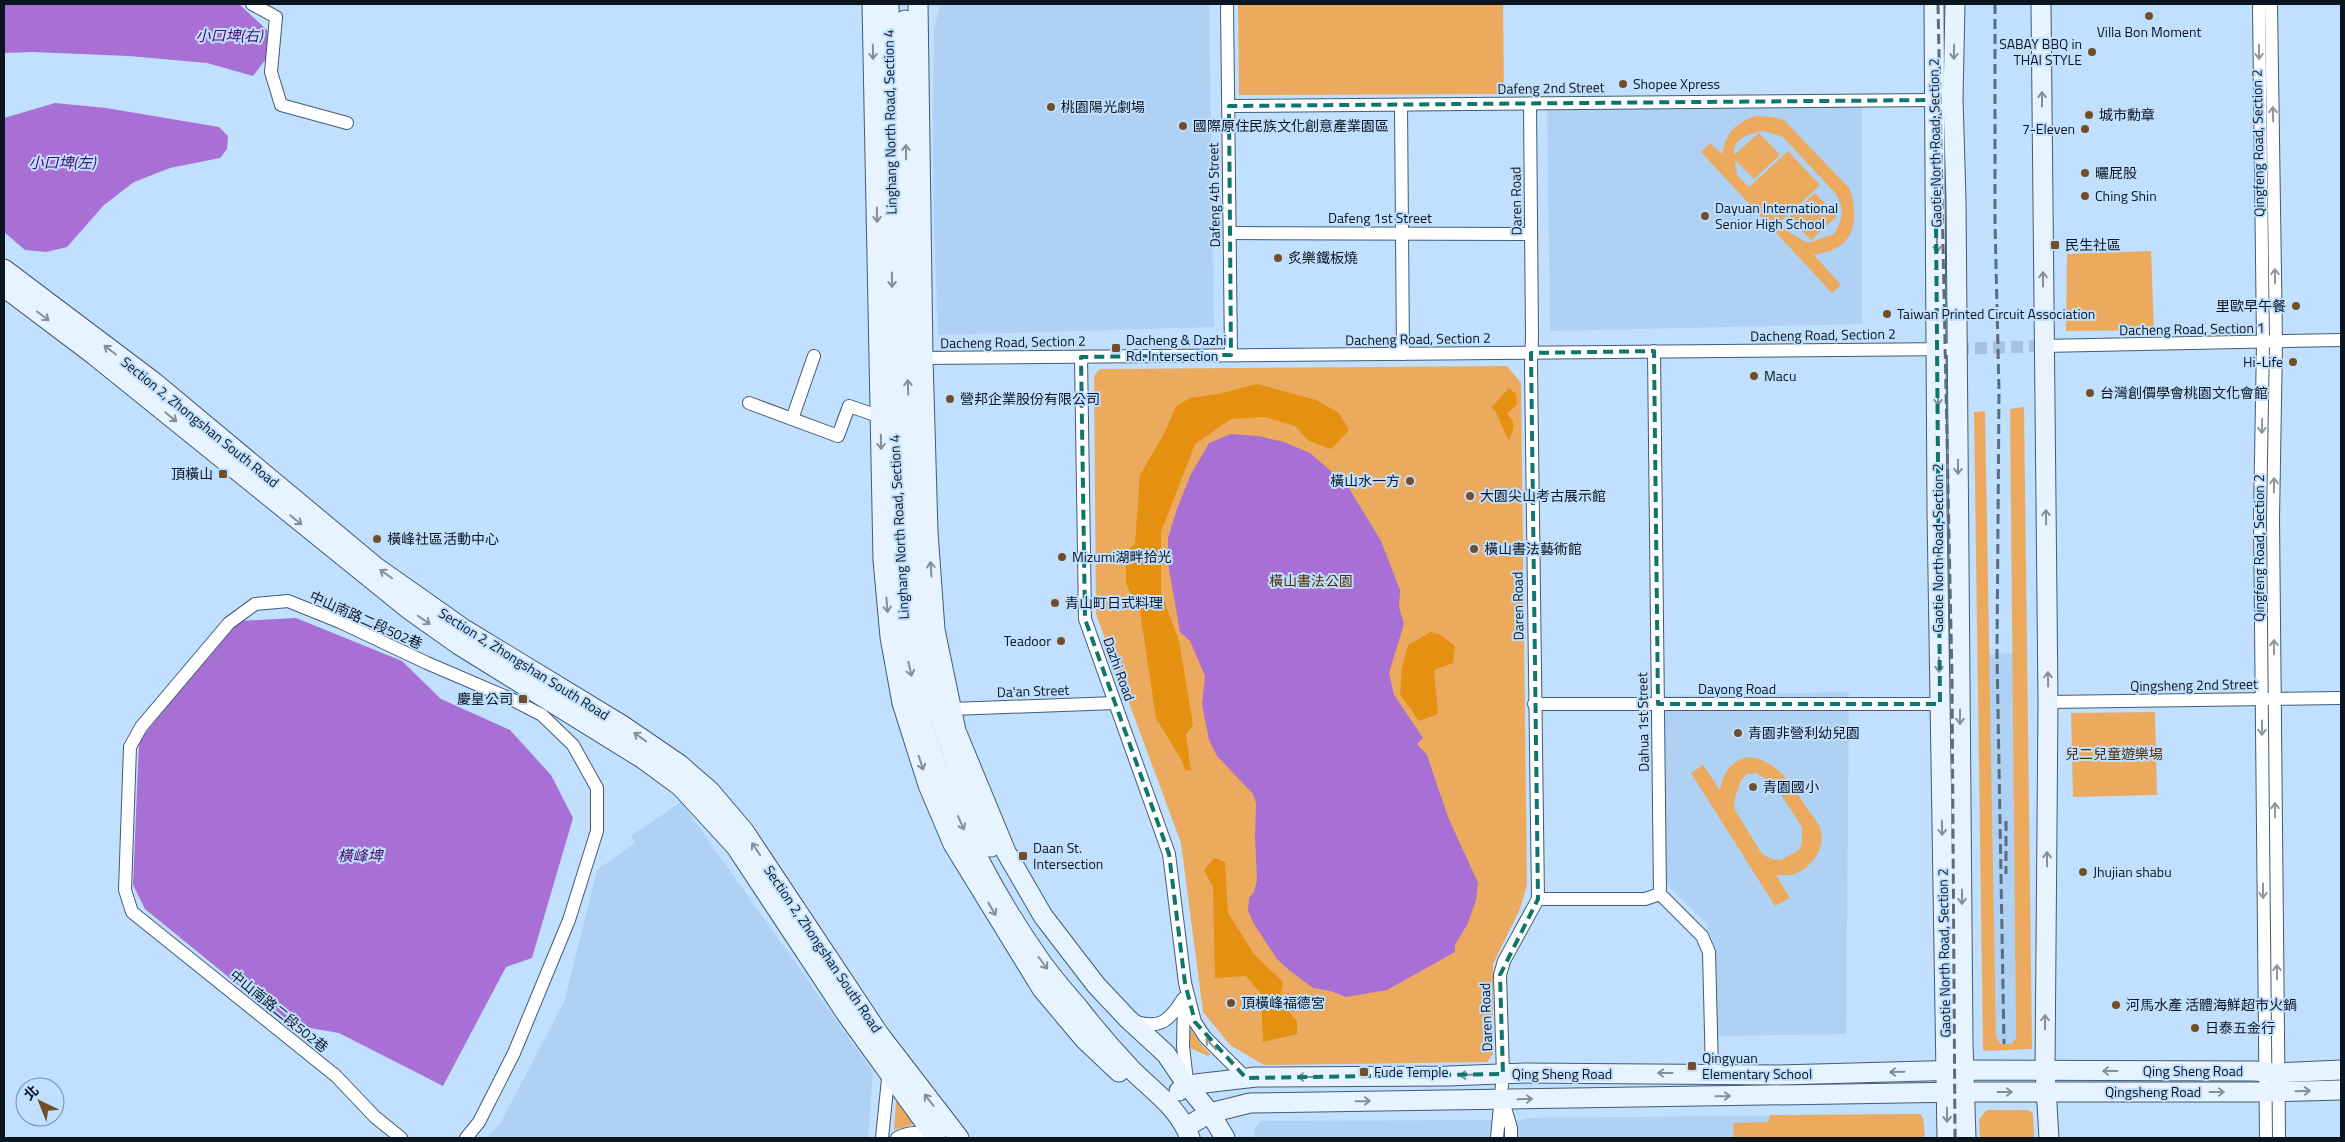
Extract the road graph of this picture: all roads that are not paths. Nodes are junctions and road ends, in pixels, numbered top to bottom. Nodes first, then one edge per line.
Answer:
1 (252, 4) edge
2 (872, 4) edge
3 (889, 4) edge
4 (905, 4) edge
5 (918, 4) edge
6 (1228, 4) edge
7 (1934, 4) edge
8 (1955, 4) edge
9 (2041, 4) edge
10 (2259, 4) edge
11 (2271, 4) edge
12 (1935, 100) junction
13 (1530, 104) junction
14 (1401, 105) junction
15 (1228, 106) junction
16 (346, 123) dead end
17 (1230, 233) junction
18 (1402, 234) junction
19 (1531, 234) junction
20 (4, 270) edge
21 (4, 287) edge
22 (2341, 340) edge
23 (2263, 342) junction
24 (2276, 342) junction
25 (2043, 346) junction
26 (1957, 348) junction
27 (1938, 349) junction
28 (1654, 351) junction
29 (1531, 353) junction
30 (1403, 354) junction
31 (814, 356) dead end
32 (1231, 356) junction
33 (1081, 357) junction
34 (901, 358) junction
35 (136, 378) junction
36 (750, 403) dead end
37 (881, 418) junction
38 (792, 419) junction
39 (2341, 698) edge
40 (2268, 699) junction
41 (2048, 702) junction
42 (1115, 703) junction
43 (1534, 704) junction
44 (1658, 704) junction
45 (1940, 704) junction
46 (952, 709) junction
47 (1660, 894) junction
48 (1538, 899) junction
49 (1185, 983) junction
50 (1184, 997) junction
51 (1128, 1019) junction
52 (891, 1049) junction
53 (2045, 1070) junction
54 (2341, 1070) edge
55 (1955, 1071) junction
56 (1712, 1073) junction
57 (888, 1074) junction
58 (1503, 1074) junction
59 (1246, 1078) junction
60 (2271, 1082) junction
61 (1187, 1085) junction
62 (2341, 1090) edge
63 (1955, 1092) junction
64 (2046, 1092) junction
65 (1502, 1099) junction
66 (1166, 1100) junction
67 (1210, 1113) junction
68 (1188, 1133) edge
69 (402, 1138) edge
70 (466, 1138) edge
71 (882, 1138) edge
72 (897, 1138) edge
73 (935, 1138) edge
74 (960, 1138) edge
75 (1216, 1138) edge
76 (1225, 1138) edge
77 (1497, 1138) edge
78 (1511, 1138) edge
79 (1947, 1138) edge
80 (1966, 1138) edge
81 (2049, 1138) edge
82 (2266, 1138) edge
83 (2278, 1138) edge

1 - 16 street
2 -> 34 street, Linghang North Road, Section 4
3 -> 34 street, Linghang North Road, Section 4
34 -> 4 street, Linghang North Road, Section 4
5 - 34 street, Linghang North Road, Section 4
6 - 15 street, Dafeng 4th Street
7 - 12 street, Gaotie North Road, Section 2
8 -> 26 street, Gaotie North Road, Section 2
25 -> 9 street
10 -> 23 street, Qingfeng Road, Section 2
24 -> 11 street, Qingfeng Road, Section 2
12 - 13 street, Dafeng 2nd Street
12 -> 27 street, Gaotie North Road, Section 2
13 - 14 street, Dafeng 2nd Street
13 - 19 street, Daren Road
14 - 15 street, Dafeng 2nd Street
14 - 18 street
15 - 17 street, Dafeng 4th Street
17 - 18 street, Dafeng 1st Street
17 - 32 street, Dafeng 4th Street
18 - 19 street, Dafeng 1st Street
18 - 30 street
19 - 29 street, Daren Road
35 -> 20 street, Section 2, Zhongshan South Road
21 -> 35 street, Section 2, Zhongshan South Road
22 - 24 street, Dacheng Road, Section 1
23 - 24 street, Dacheng Road, Section 1
23 - 25 street, Dacheng Road, Section 1
23 -> 40 street, Qingfeng Road, Section 2
40 -> 24 street, Qingfeng Road, Section 2
41 -> 25 street
26 - 27 street, Dacheng Road, Section 2
26 -> 55 street, Gaotie North Road, Section 2
27 - 28 street, Dacheng Road, Section 2
27 -> 45 street, Gaotie North Road, Section 2
28 - 29 street, Dacheng Road, Section 2
28 - 44 street, Dahua 1st Street
29 - 30 street, Dacheng Road, Section 2
29 - 43 street, Daren Road
30 - 32 street, Dacheng Road, Section 2
31 - 38 street
32 - 33 street, Dacheng Road, Section 2
33 - 34 street, Dacheng Road, Section 2
33 - 42 street, Dazhi Road
34 - 37 street, Linghang North Road, Section 4
46 -> 34 street, Linghang North Road, Section 4
61 -> 34 street, Linghang North Road, Section 4
34 -> 66 street, Linghang North Road, Section 4
52 -> 35 street, Section 2, Zhongshan South Road
35 -> 57 street, Section 2, Zhongshan South Road
36 - 38 street
37 - 38 street
37 -> 66 street, Linghang North Road, Section 4
39 - 40 street, Qingsheng 2nd Street
40 - 41 street, Qingsheng 2nd Street
40 - 60 street, Qingfeng Road, Section 2
53 -> 41 street
42 - 46 street, Da'an Street
42 - 49 street, Dazhi Road
43 - 44 street, Dayong Road
43 - 48 street, Daren Road
44 - 45 street, Dayong Road
44 - 47 street, Dahua 1st Street
45 -> 55 street, Gaotie North Road, Section 2
46 - 51 street, Linghang North Road, Section 4
47 - 48 street
47 - 56 street
48 - 58 street, Daren Road
49 - 50 street, Dazhi Road
59 -> 49 street, Dazhi Road
50 - 51 street
50 - 61 street, Dazhi Road
51 - 61 street, Linghang North Road, Section 4
52 - 57 street
74 -> 52 street, Section 2, Zhongshan South Road
53 - 55 street
60 -> 53 street, Qing Sheng Road
53 - 64 street
54 - 60 street, Qing Sheng Road
55 -> 56 street, Qing Sheng Road
55 - 63 street, Gaotie North Road, Section 2
56 -> 58 street, Qing Sheng Road
57 - 71 street
57 - 73 street, Section 2, Zhongshan South Road
58 -> 59 street, Qing Sheng Road
58 - 65 street, Daren Road
59 - 61 street, Qing Sheng Road
60 -> 62 street, Qingsheng Road
64 -> 60 street, Qingsheng Road
60 - 82 street
60 - 83 street
61 - 66 street, Qing Sheng Road
61 - 67 street, Linghang North Road, Section 4
63 -> 64 street, Qingsheng Road
65 -> 63 street, Qing Sheng Road
63 -> 79 street
63 - 80 street
64 - 81 street
67 -> 65 street, Qing Sheng Road
65 - 77 street
65 - 78 street
66 - 68 street
67 - 68 street, Qing Sheng Road
67 - 75 street
67 - 76 street, Linghang North Road, Section 4
69 - 70 street, 中山南路二段502巷
72 - 73 street

